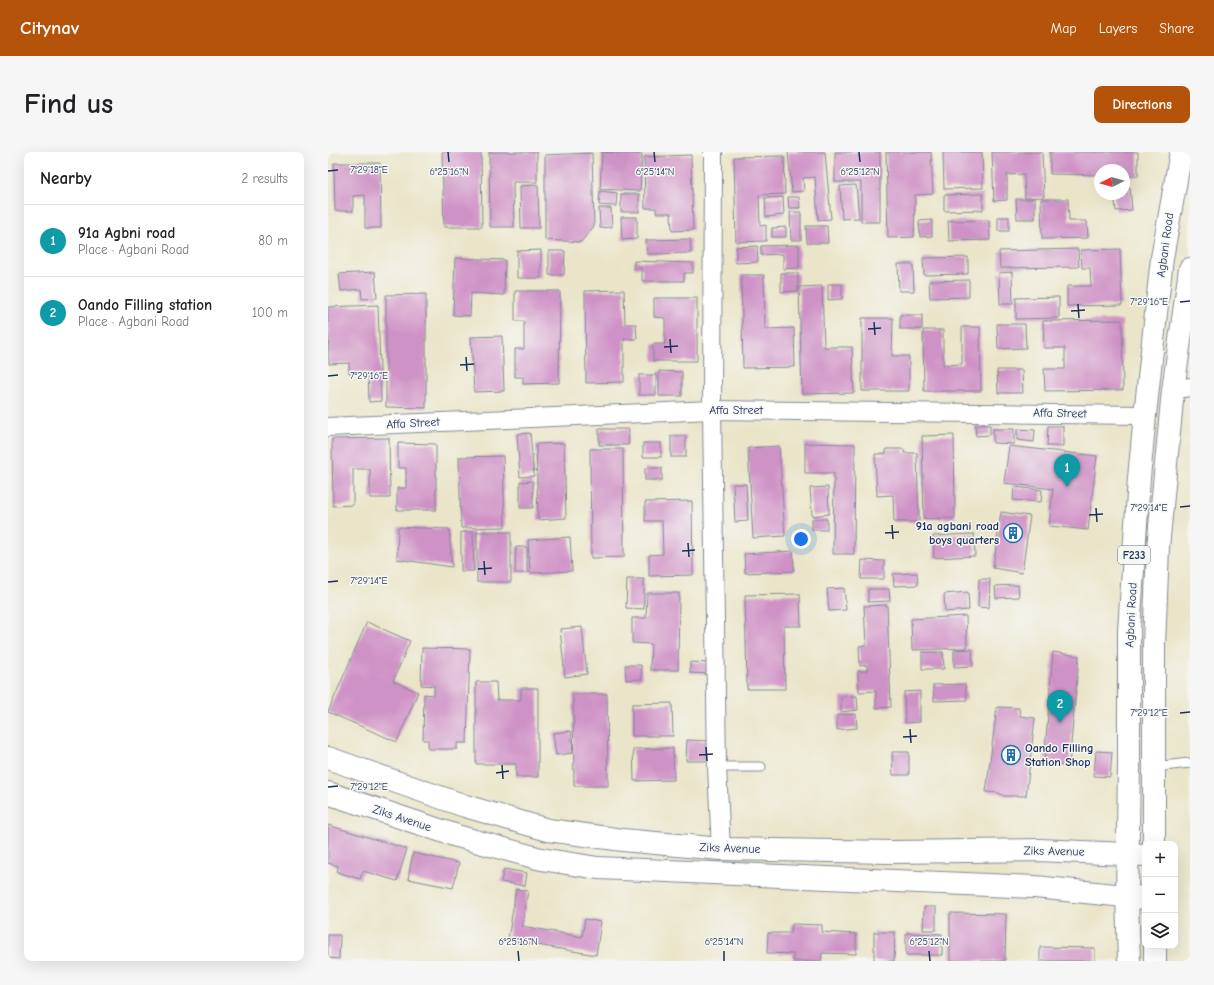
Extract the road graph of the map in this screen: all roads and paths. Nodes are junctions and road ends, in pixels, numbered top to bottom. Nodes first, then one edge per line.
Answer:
1 (713, 152) edge
2 (1180, 152) edge
3 (1190, 268) edge
4 (1181, 389) edge
5 (712, 410) junction
6 (1145, 415) junction
7 (328, 427) edge
8 (328, 758) edge
9 (1190, 763) edge
10 (716, 767) junction
11 (761, 767) dead end
12 (1154, 767) junction
13 (328, 793) edge
14 (1154, 841) edge
15 (721, 849) junction
16 (1136, 854) edge
17 (1136, 897) edge
18 (1155, 949) edge
19 (1129, 961) edge
20 (1155, 961) edge

1 - 5 street
2 - 6 main road, Agbani Road / F233
3 - 4 main road, Agbani Road / F233
4 - 12 main road, Agbani Road / F233
5 - 6 street, Affa Street
5 - 7 street, Affa Street
5 - 10 street
6 - 16 main road, Agbani Road / F233
8 - 15 main road, Ziks Avenue
9 - 12 lane
10 - 11 lane
10 - 15 street
12 - 14 main road, Agbani Road / F233
13 - 17 main road, Ziks Avenue
15 - 16 main road, Ziks Avenue
16 - 17 main road, Agbani Road / F233
17 - 19 main road, Agbani Road / F233
18 - 20 main road

